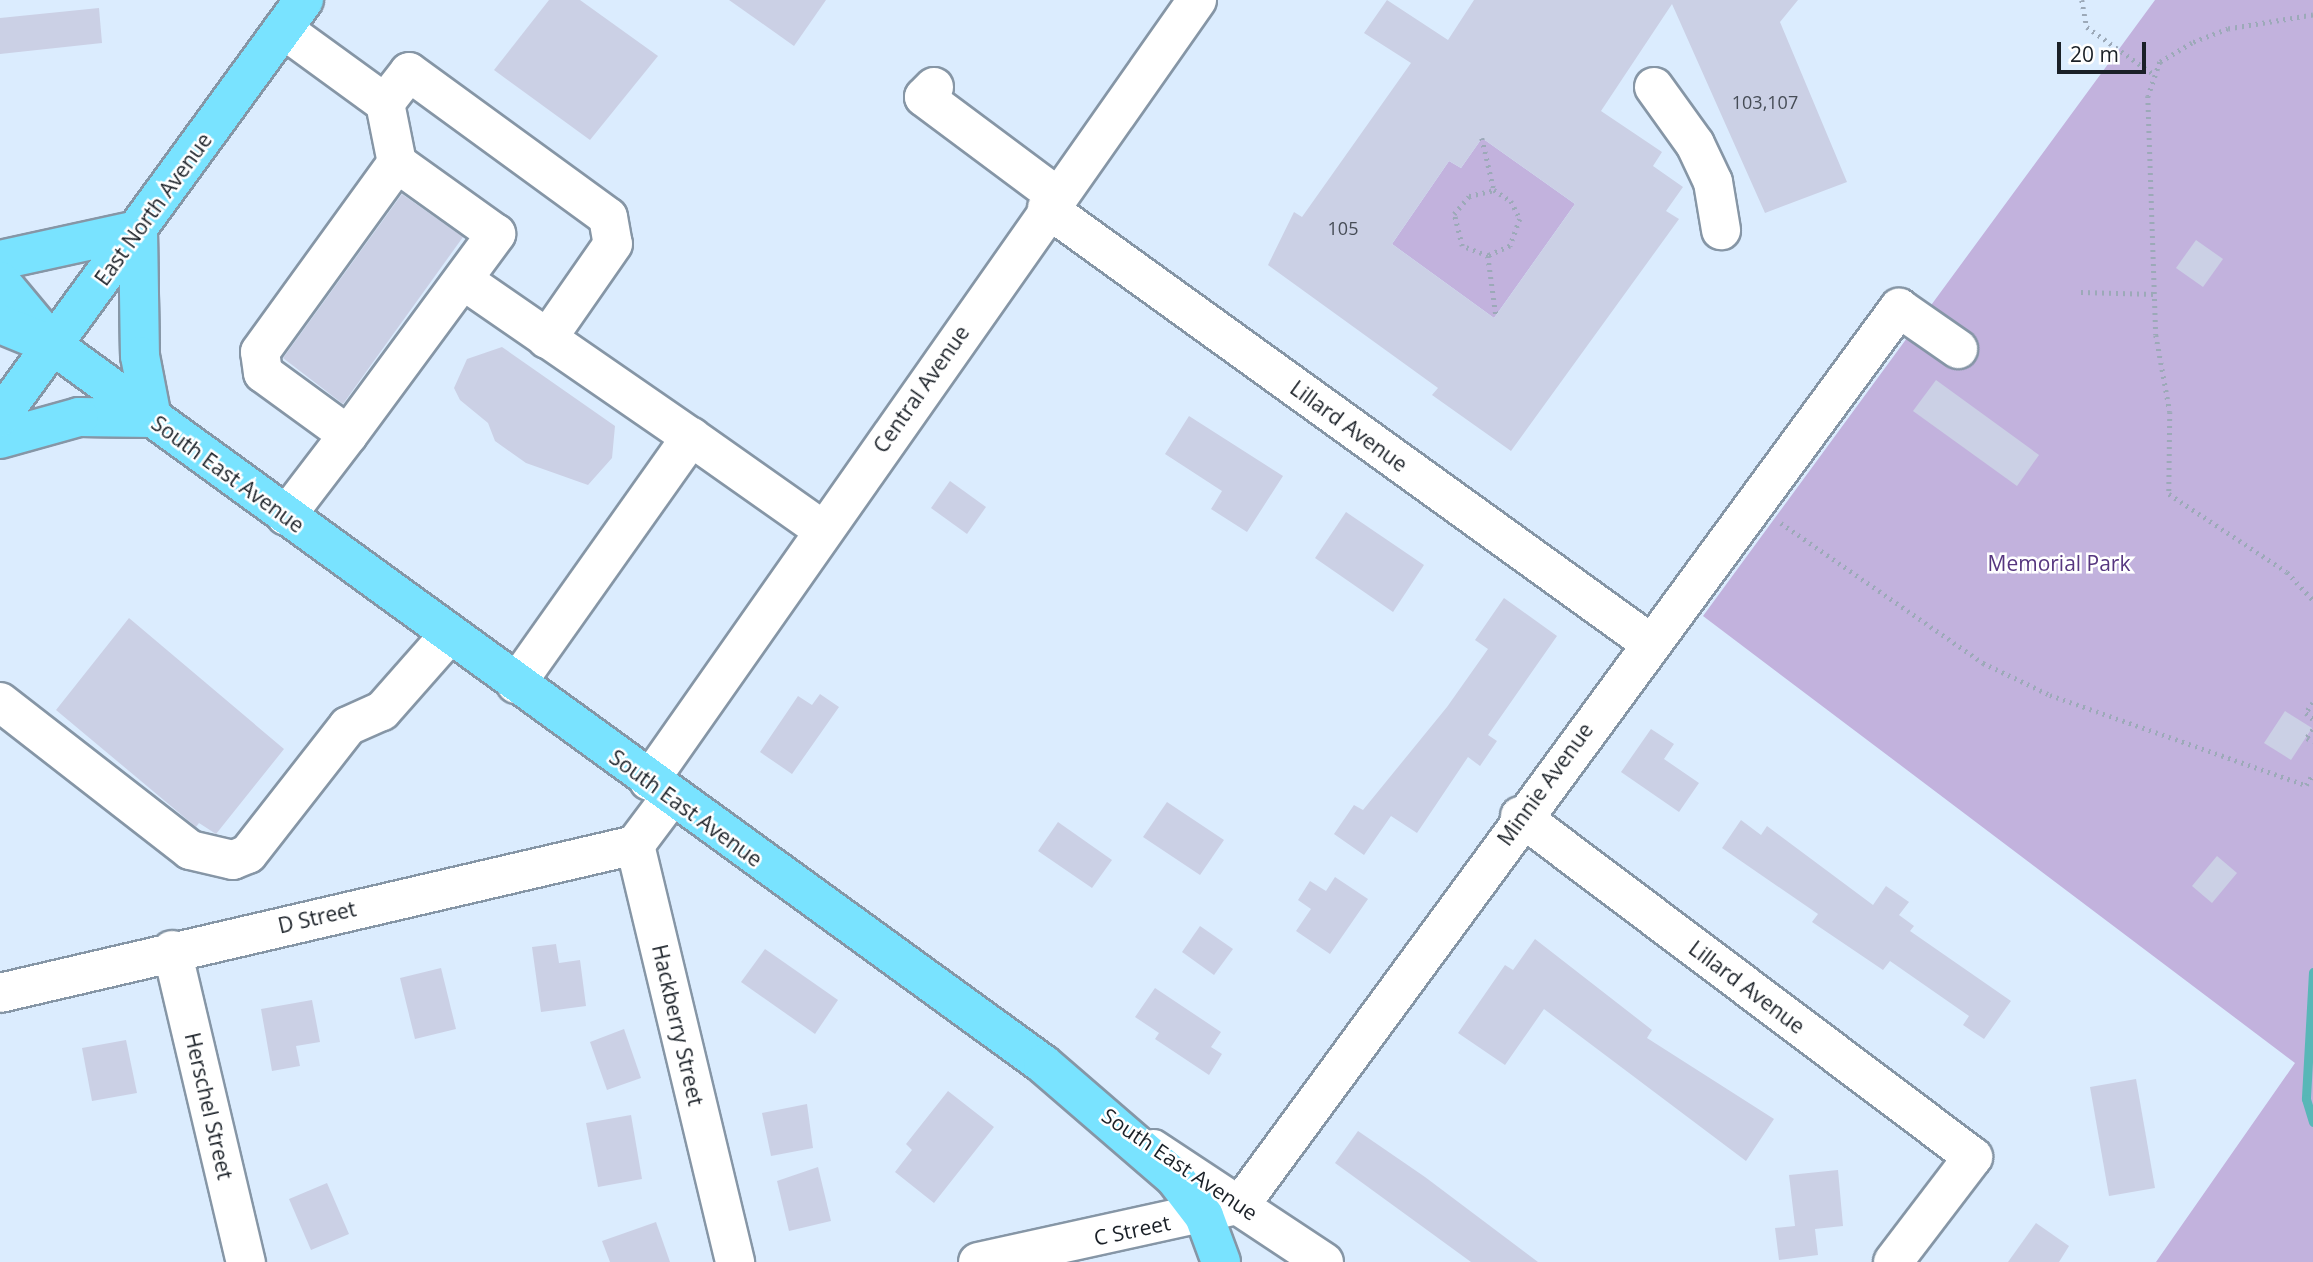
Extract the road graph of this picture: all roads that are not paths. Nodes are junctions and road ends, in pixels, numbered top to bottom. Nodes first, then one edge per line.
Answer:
1 (1197, 0) edge
2 (293, 14) edge
3 (934, 87) dead end
4 (1654, 87) dead end
5 (385, 103) junction
6 (397, 163) junction
7 (1052, 202) junction
8 (138, 230) junction
9 (1721, 230) dead end
10 (0, 260) edge
11 (463, 280) junction
12 (0, 281) edge
13 (0, 324) edge
14 (547, 339) junction
15 (54, 346) junction
16 (1958, 349) dead end
17 (0, 417) edge
18 (152, 418) junction
19 (348, 435) junction
20 (691, 438) junction
21 (0, 439) edge
22 (286, 516) junction
23 (823, 530) junction
24 (449, 635) junction
25 (1650, 643) junction
26 (516, 684) junction
27 (0, 702) edge
28 (660, 789) junction
29 (1520, 816) junction
30 (635, 845) junction
31 (172, 950) junction
32 (0, 992) edge
33 (1135, 1138) junction
34 (1241, 1204) junction
35 (1204, 1216) junction
36 (246, 1262) edge
37 (735, 1262) edge
38 (978, 1262) edge
39 (1221, 1262) edge
40 (1324, 1262) edge
41 (1894, 1262) edge

1 - 7 street, Central Avenue
2 - 5 street
2 - 8 main road, East North Avenue
3 - 7 street, Lillard Avenue
4 - 9 street
5 - 6 street
5 - 14 street
6 - 11 street
6 - 19 street
7 - 23 street, Central Avenue
7 - 25 street, Lillard Avenue
8 - 10 main road
8 - 15 main road, East North Avenue
8 - 18 main road
11 - 14 street
11 - 19 street
12 - 15 main road
13 - 15 main road
14 - 20 street
15 - 17 main road, East North Avenue
15 - 18 main road, South East Avenue
16 - 25 street, Minnie Avenue
18 - 21 main road
18 - 22 main road, South East Avenue
19 - 22 street
20 - 23 street
20 - 26 street
22 - 24 main road, South East Avenue
23 - 28 street, Central Avenue
24 - 26 main road, South East Avenue
24 - 27 street
25 - 29 street, Minnie Avenue
26 - 28 main road, South East Avenue
28 - 30 street
28 - 33 main road, South East Avenue
29 - 34 street, Minnie Avenue
29 - 41 street, Lillard Avenue
30 - 31 street, D Street
30 - 37 street, Hackberry Street
31 - 32 street, D Street
31 - 36 street, Herschel Street
33 - 34 street, South East Avenue
33 - 35 main road
34 - 35 street
34 - 40 street, South East Avenue
35 - 38 street, C Street
35 - 39 main road

